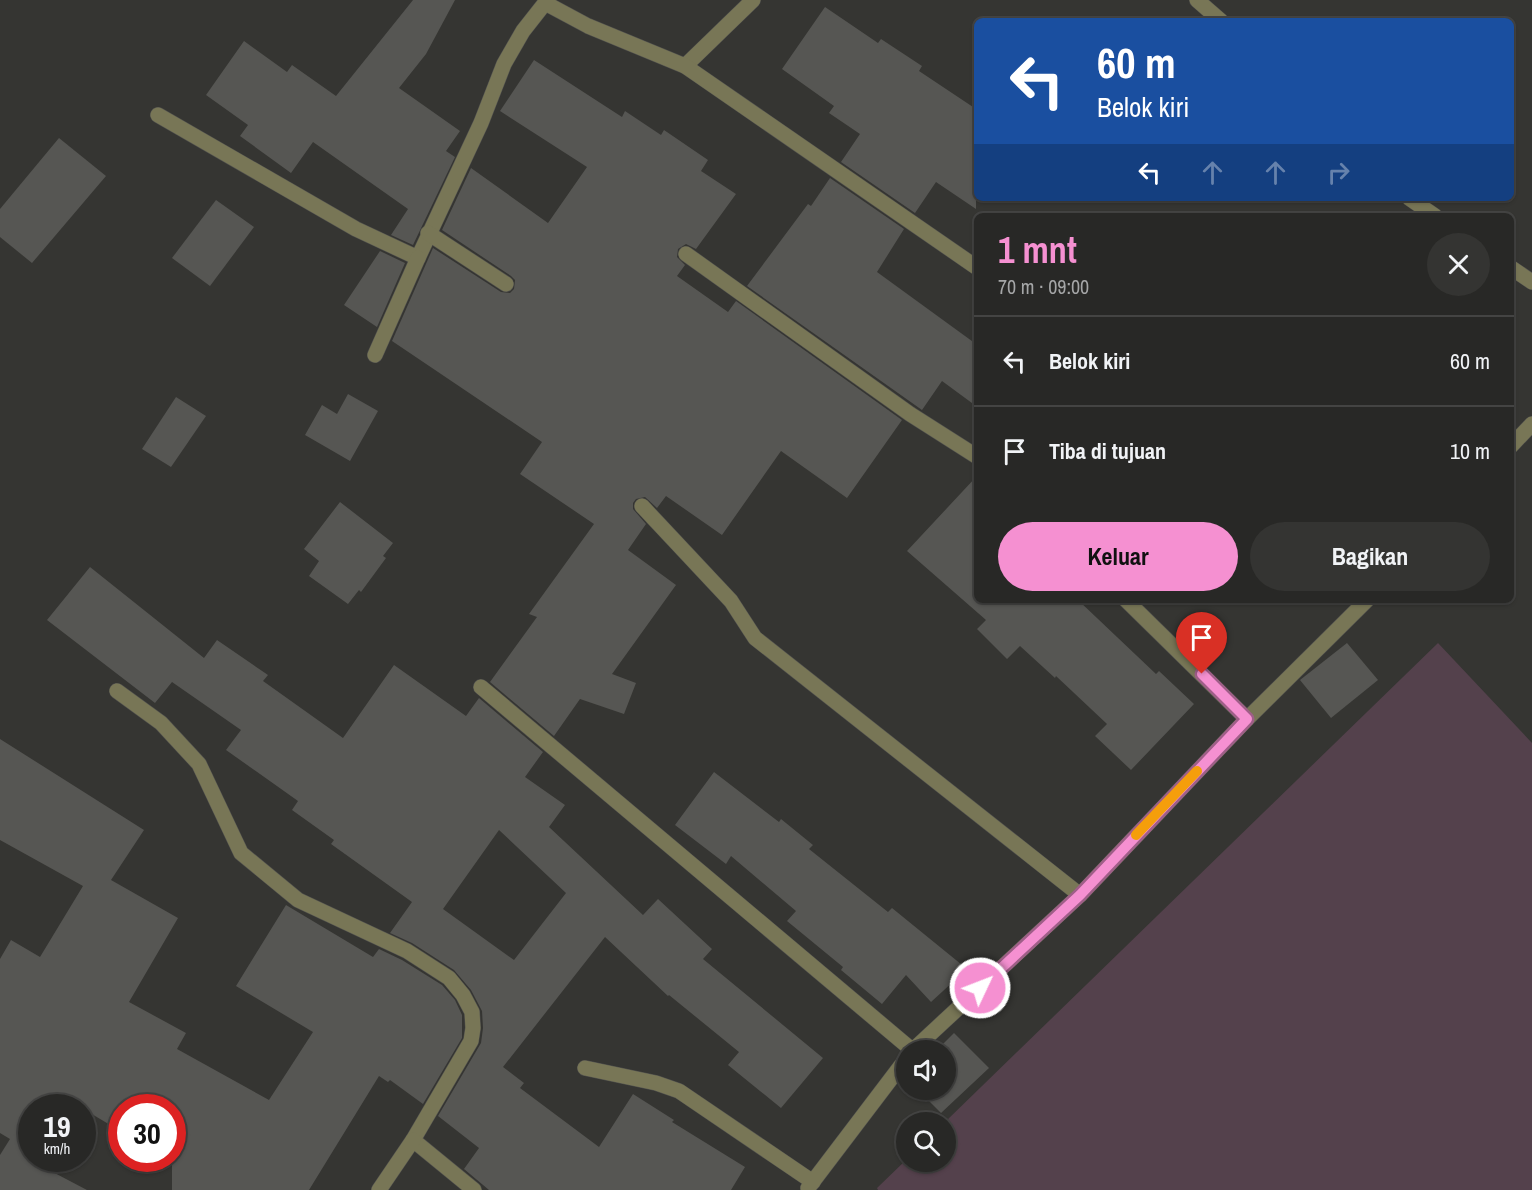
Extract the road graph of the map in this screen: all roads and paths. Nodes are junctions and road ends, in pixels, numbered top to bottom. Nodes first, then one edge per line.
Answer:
1 (753, 0) edge
2 (1197, 0) edge
3 (542, 2) edge
4 (1218, 18) edge
5 (685, 66) junction
6 (158, 115) dead end
7 (1412, 201) edge
8 (1430, 213) edge
9 (428, 233) junction
10 (686, 254) dead end
11 (418, 258) junction
12 (974, 266) edge
13 (1514, 270) edge
14 (1532, 282) edge
15 (506, 284) dead end
16 (375, 355) dead end
17 (1532, 424) edge
18 (1514, 443) edge
19 (974, 455) edge
20 (642, 506) dead end
21 (1129, 603) edge
22 (1364, 603) edge
23 (481, 687) dead end
24 (117, 691) dead end
25 (1247, 719) junction
26 (1080, 895) junction
27 (901, 1040) edge
28 (924, 1040) edge
29 (585, 1068) dead end
30 (896, 1072) edge
31 (413, 1140) junction
32 (810, 1186) edge
33 (379, 1190) edge
34 (474, 1190) edge

1 - 5 street
2 - 4 street
3 - 5 street
3 - 9 street
5 - 12 street
6 - 11 street
7 - 8 street
9 - 11 street
9 - 15 street
10 - 19 street
11 - 16 street
13 - 14 street
17 - 18 street
20 - 26 street
21 - 25 street
22 - 25 street
23 - 27 street
24 - 31 street
25 - 26 street
26 - 28 street
29 - 32 street
30 - 32 street
31 - 33 street
31 - 34 street

